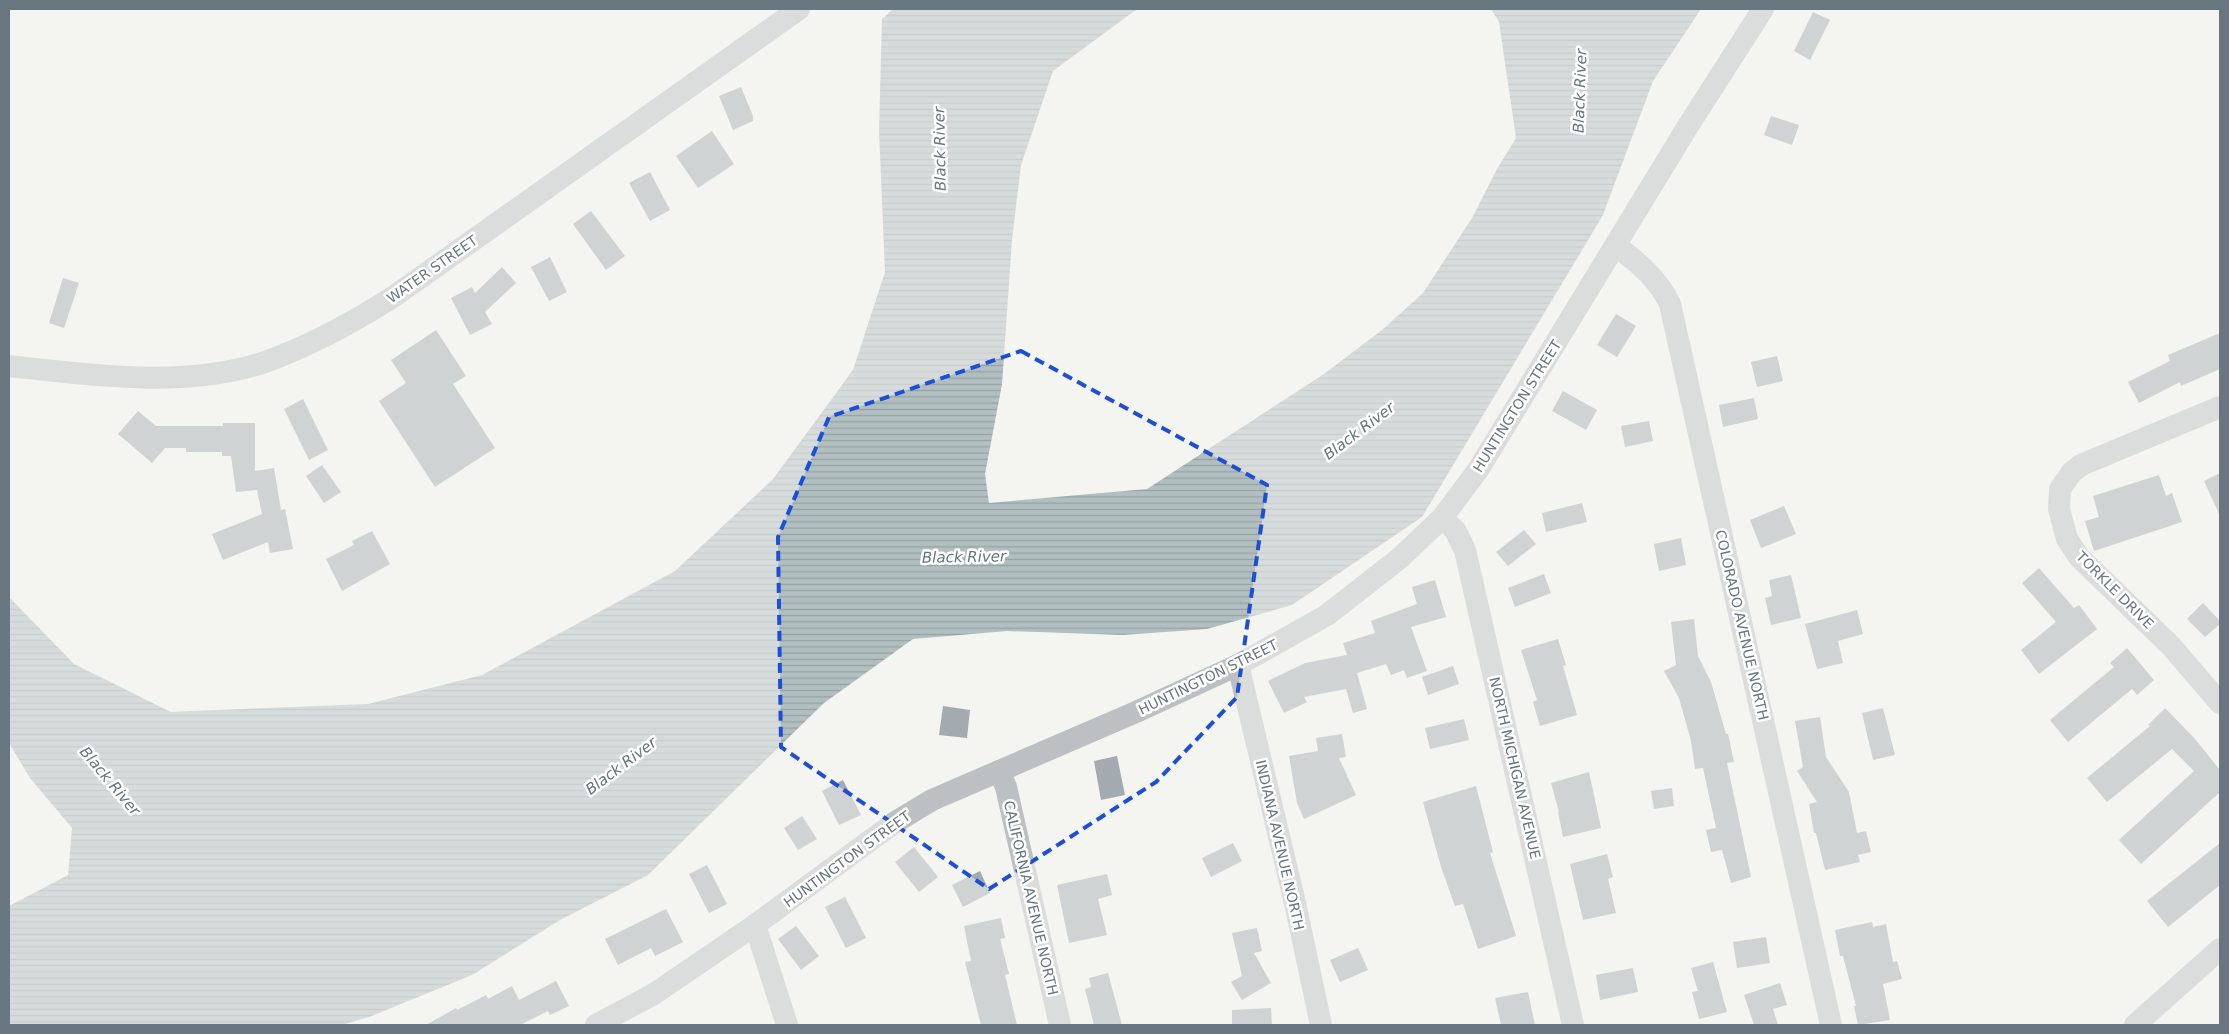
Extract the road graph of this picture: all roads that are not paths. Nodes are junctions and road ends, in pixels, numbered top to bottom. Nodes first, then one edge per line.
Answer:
1 (799, 9) edge
2 (1763, 9) edge
3 (1616, 246) junction
4 (9, 366) edge
5 (2220, 408) edge
6 (1442, 518) junction
7 (1238, 665) junction
8 (2220, 703) edge
9 (999, 772) junction
10 (755, 925) junction
11 (2220, 949) edge
12 (596, 1025) edge
13 (787, 1025) edge
14 (1060, 1025) edge
15 (1321, 1025) edge
16 (1573, 1025) edge
17 (1831, 1025) edge
18 (2135, 1025) edge

1 - 4 street, WATER STREET
2 - 3 street, HUNTINGTON STREET
3 - 6 street, HUNTINGTON STREET
3 - 17 street, COLORADO AVENUE NORTH
5 - 8 street, TORKLE DRIVE
6 - 7 street, HUNTINGTON STREET
6 - 16 street, NORTH MICHIGAN AVENUE
7 - 9 street, HUNTINGTON STREET
7 - 15 street, INDIANA AVENUE NORTH
9 - 10 street, HUNTINGTON STREET
9 - 14 street, CALIFORNIA AVENUE NORTH
10 - 12 street, HUNTINGTON STREET
10 - 13 street
11 - 18 street

